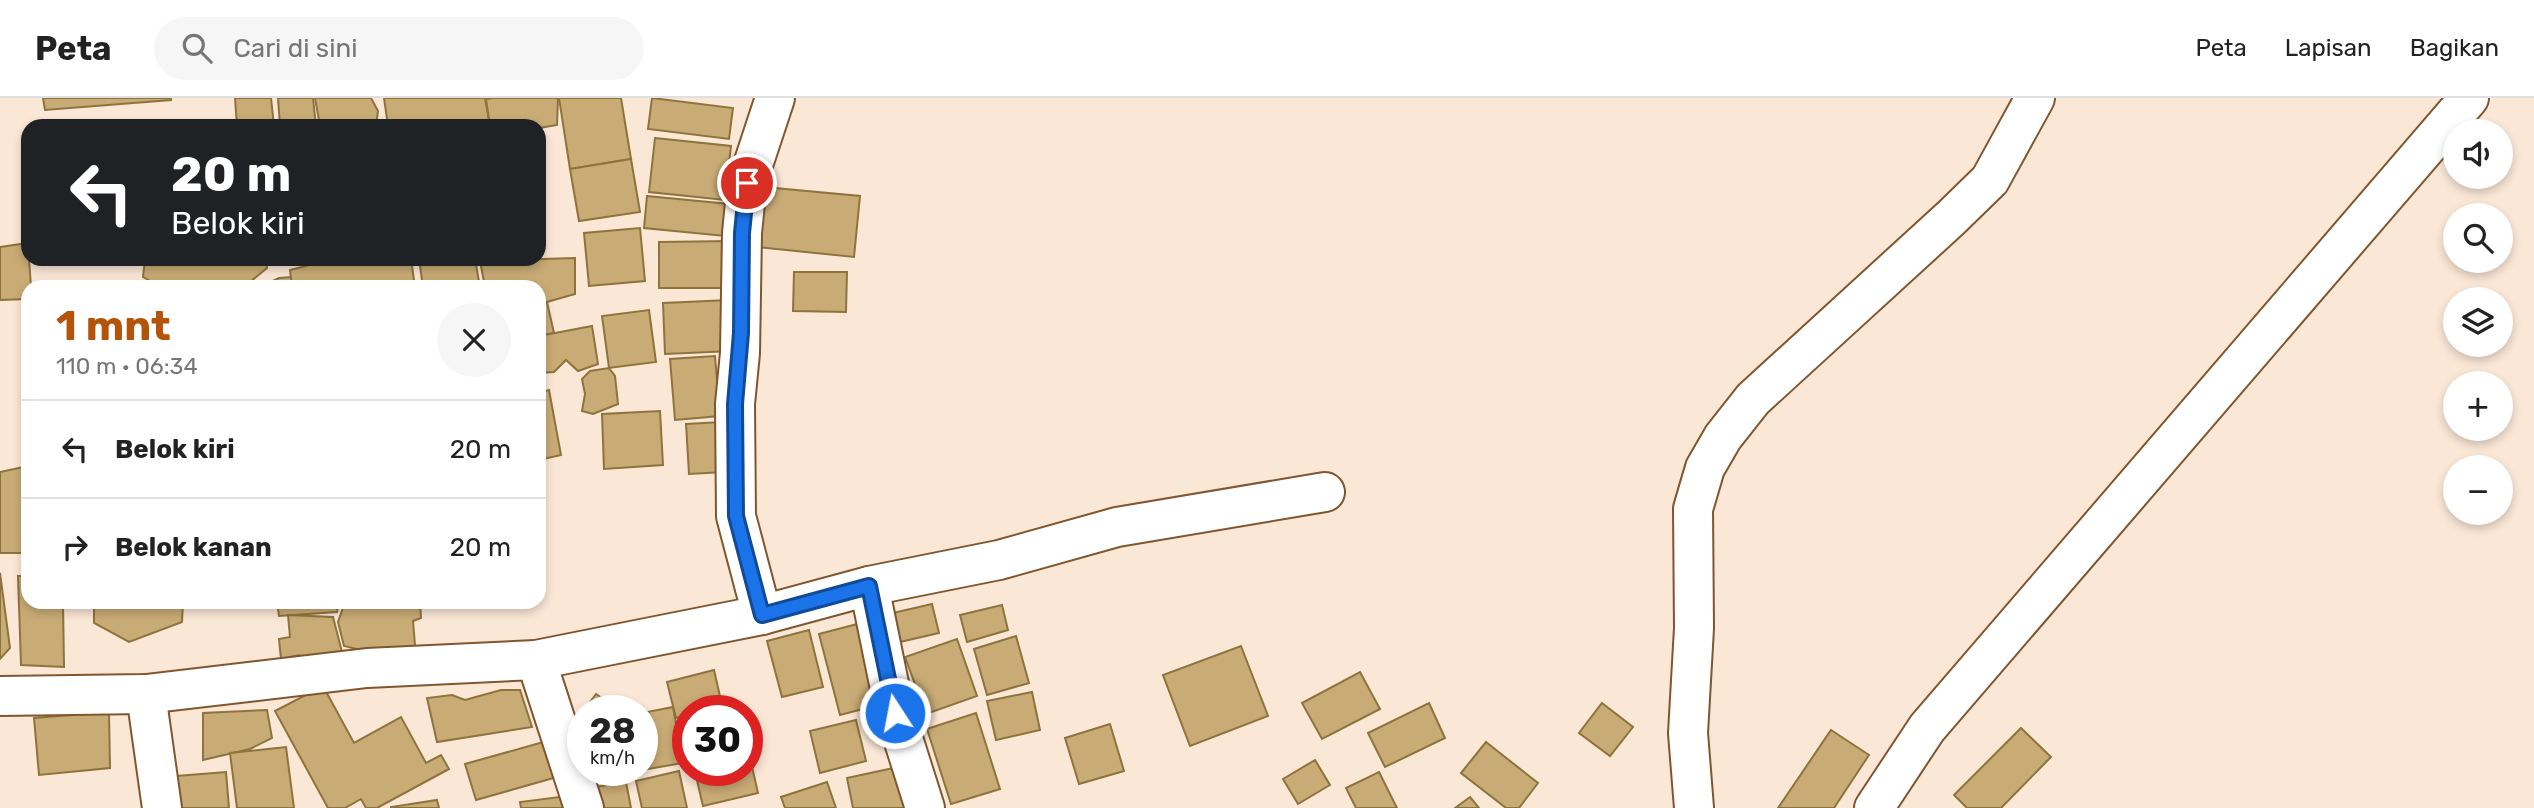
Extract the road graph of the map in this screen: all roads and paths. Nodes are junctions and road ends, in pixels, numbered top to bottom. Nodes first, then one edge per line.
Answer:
1 (775, 98) edge
2 (2035, 98) edge
3 (2469, 98) edge
4 (1325, 492) dead end
5 (869, 586) junction
6 (762, 615) junction
7 (536, 660) junction
8 (146, 694) junction
9 (0, 696) edge
10 (162, 808) edge
11 (584, 808) edge
12 (925, 808) edge
13 (1694, 808) edge
14 (1874, 808) edge

1 - 6 street
2 - 13 street
3 - 14 street
4 - 5 street
5 - 6 street
5 - 12 street
6 - 7 street
7 - 8 street
7 - 11 street
8 - 9 street
8 - 10 street

